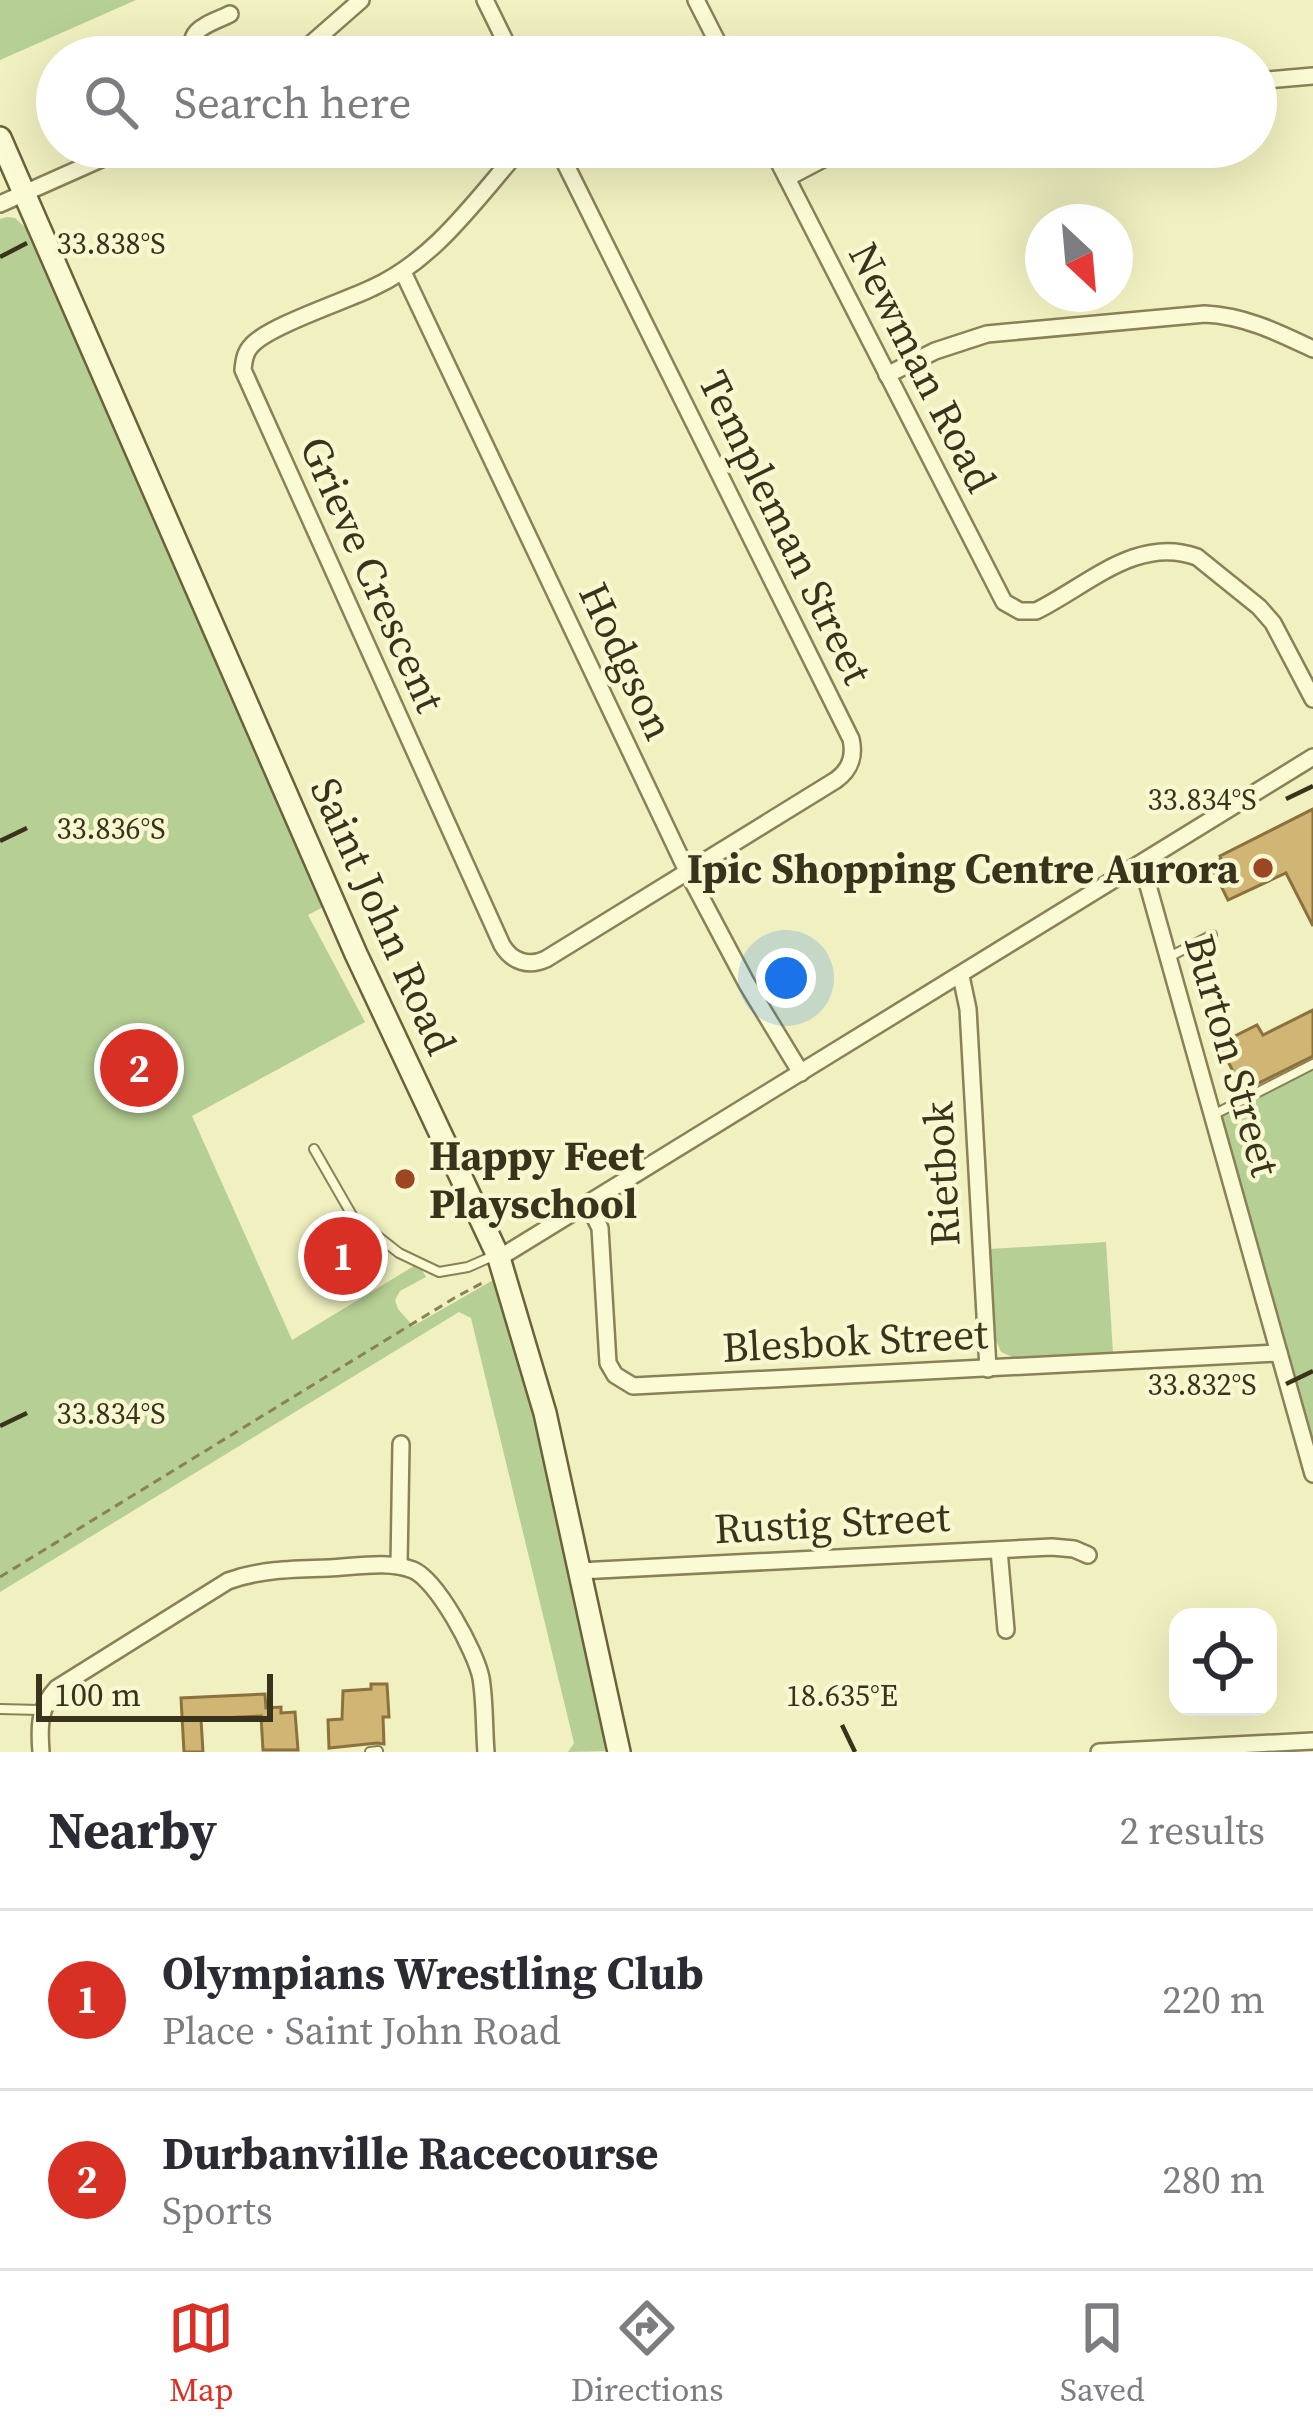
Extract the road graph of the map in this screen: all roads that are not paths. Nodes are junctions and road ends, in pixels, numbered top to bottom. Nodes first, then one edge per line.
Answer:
1 (361, 0) edge
2 (485, 0) edge
3 (696, 0) edge
4 (230, 14) dead end
5 (193, 36) edge
6 (320, 36) edge
7 (503, 36) edge
8 (714, 36) edge
9 (1313, 76) edge
10 (1277, 79) edge
11 (0, 138) edge
12 (70, 168) edge
13 (503, 168) edge
14 (567, 168) edge
15 (782, 168) edge
16 (806, 168) edge
17 (787, 178) junction
18 (24, 193) junction
19 (0, 204) edge
20 (403, 272) junction
21 (1313, 349) edge
22 (887, 375) junction
23 (1313, 699) edge
24 (1313, 757) edge
25 (1142, 864) junction
26 (687, 871) junction
27 (1213, 935) dead end
28 (1168, 957) junction
29 (961, 976) junction
30 (1313, 1064) edge
31 (801, 1073) junction
32 (1213, 1115) junction
33 (314, 1149) dead end
34 (588, 1204) junction
35 (500, 1262) junction
36 (1279, 1353) junction
37 (988, 1369) junction
38 (401, 1444) dead end
39 (1313, 1474) edge
40 (999, 1550) junction
41 (1088, 1555) dead end
42 (400, 1566) junction
43 (579, 1571) junction
44 (1006, 1630) dead end
45 (0, 1709) edge
46 (42, 1711) junction
47 (1313, 1741) edge
48 (41, 1752) edge
49 (485, 1752) edge
50 (619, 1752) edge
51 (1099, 1752) edge

1 - 6 street
2 - 7 street
3 - 8 street
4 - 5 street
9 - 10 street
11 - 18 main road, Saint John Road
12 - 18 street
13 - 20 street, Grieve Crescent
14 - 26 street, Templeman Street
15 - 17 street, Newman Road
16 - 17 street
17 - 22 street, Newman Road
18 - 19 street
18 - 35 main road, Saint John Road
20 - 26 street, Hodgson
20 - 26 street, Grieve Crescent
21 - 22 street
22 - 23 street, Newman Road
24 - 25 street
25 - 28 street, Burton Street
25 - 29 street
26 - 31 street, Hodgson
27 - 28 lane
28 - 32 street, Burton Street
29 - 31 street
29 - 37 street, Rietbok
30 - 32 lane
31 - 34 street
32 - 36 street, Burton Street
33 - 35 lane
34 - 35 street
34 - 37 street, Blesbok Street
35 - 43 main road, Saint John Road
36 - 37 street, Blesbok Street
36 - 39 street, Burton Street
38 - 42 street
40 - 41 street, Rustig Street
40 - 43 street, Rustig Street
40 - 44 street
42 - 46 street
42 - 49 street
43 - 50 main road, Saint John Road
45 - 46 lane
46 - 48 street
47 - 51 street

